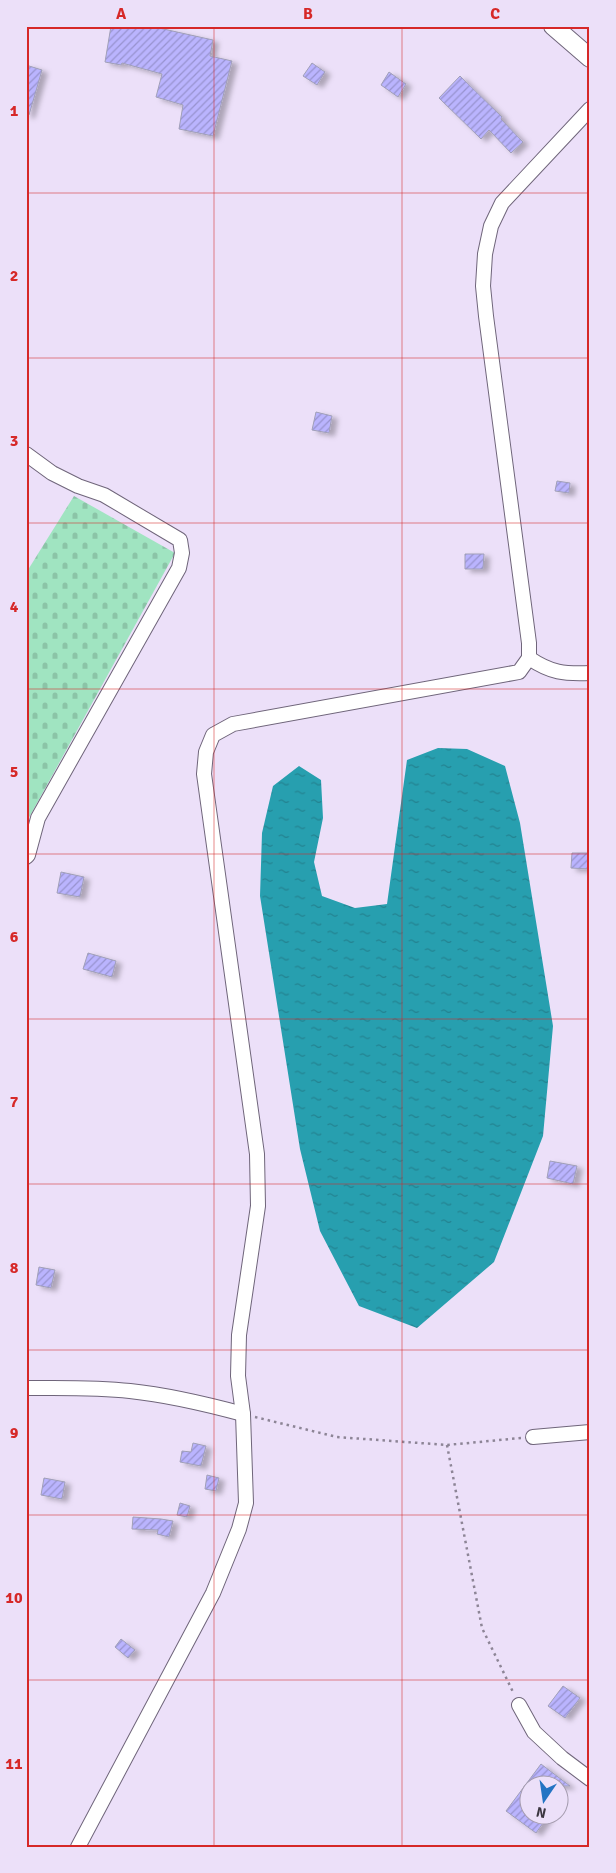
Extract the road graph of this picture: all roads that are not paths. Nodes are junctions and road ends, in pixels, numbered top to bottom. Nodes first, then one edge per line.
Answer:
1 (553, 26) edge
2 (590, 58) edge
3 (590, 109) edge
4 (26, 454) edge
5 (529, 658) junction
6 (590, 674) edge
7 (26, 857) edge
8 (26, 1388) edge
9 (243, 1414) junction
10 (590, 1432) edge
11 (533, 1437) road end
12 (519, 1705) road end
13 (590, 1779) edge
14 (78, 1847) edge

1 - 2 main road
3 - 5 street
4 - 7 street
5 - 6 street
5 - 9 street
8 - 9 street
9 - 14 street
10 - 11 street
12 - 13 street

